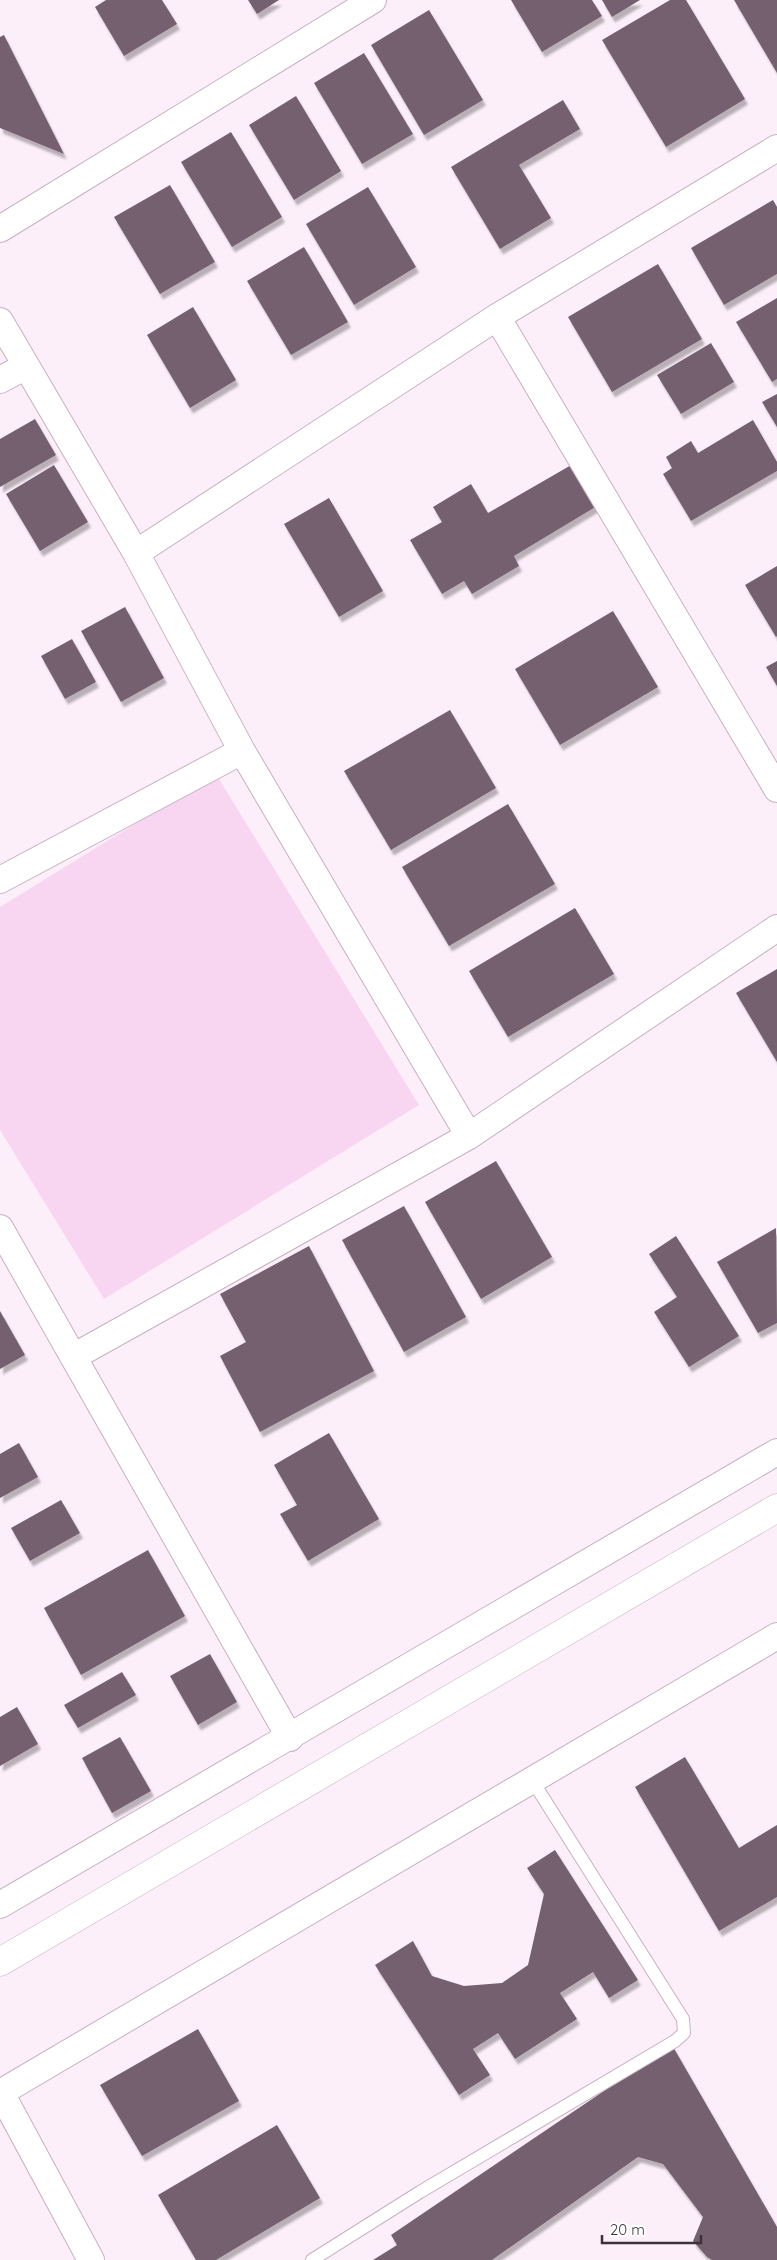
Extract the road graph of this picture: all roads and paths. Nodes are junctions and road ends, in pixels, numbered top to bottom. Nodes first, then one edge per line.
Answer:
1 (373, 0) edge
2 (776, 151) edge
3 (0, 229) edge
4 (497, 317) junction
5 (0, 321) edge
6 (26, 366) junction
7 (0, 380) edge
8 (136, 553) junction
9 (242, 751) junction
10 (777, 789) edge
11 (0, 880) edge
12 (777, 928) edge
13 (469, 1136) junction
14 (0, 1228) edge
15 (73, 1357) junction
16 (777, 1452) edge
17 (777, 1508) edge
18 (777, 1636) edge
19 (290, 1738) junction
20 (532, 1780) junction
21 (0, 1905) edge
22 (0, 1962) edge
23 (0, 2093) edge
24 (92, 2260) edge
25 (312, 2260) edge

1 - 3 street
2 - 4 street
4 - 8 street
4 - 10 street
5 - 6 street
6 - 7 street
6 - 8 street
8 - 9 street
9 - 11 street
9 - 13 street
12 - 13 street
13 - 15 street
14 - 15 street
15 - 19 street
16 - 19 street
17 - 22 street
18 - 20 street
19 - 21 street
20 - 23 street
20 - 25 lane
23 - 24 street

